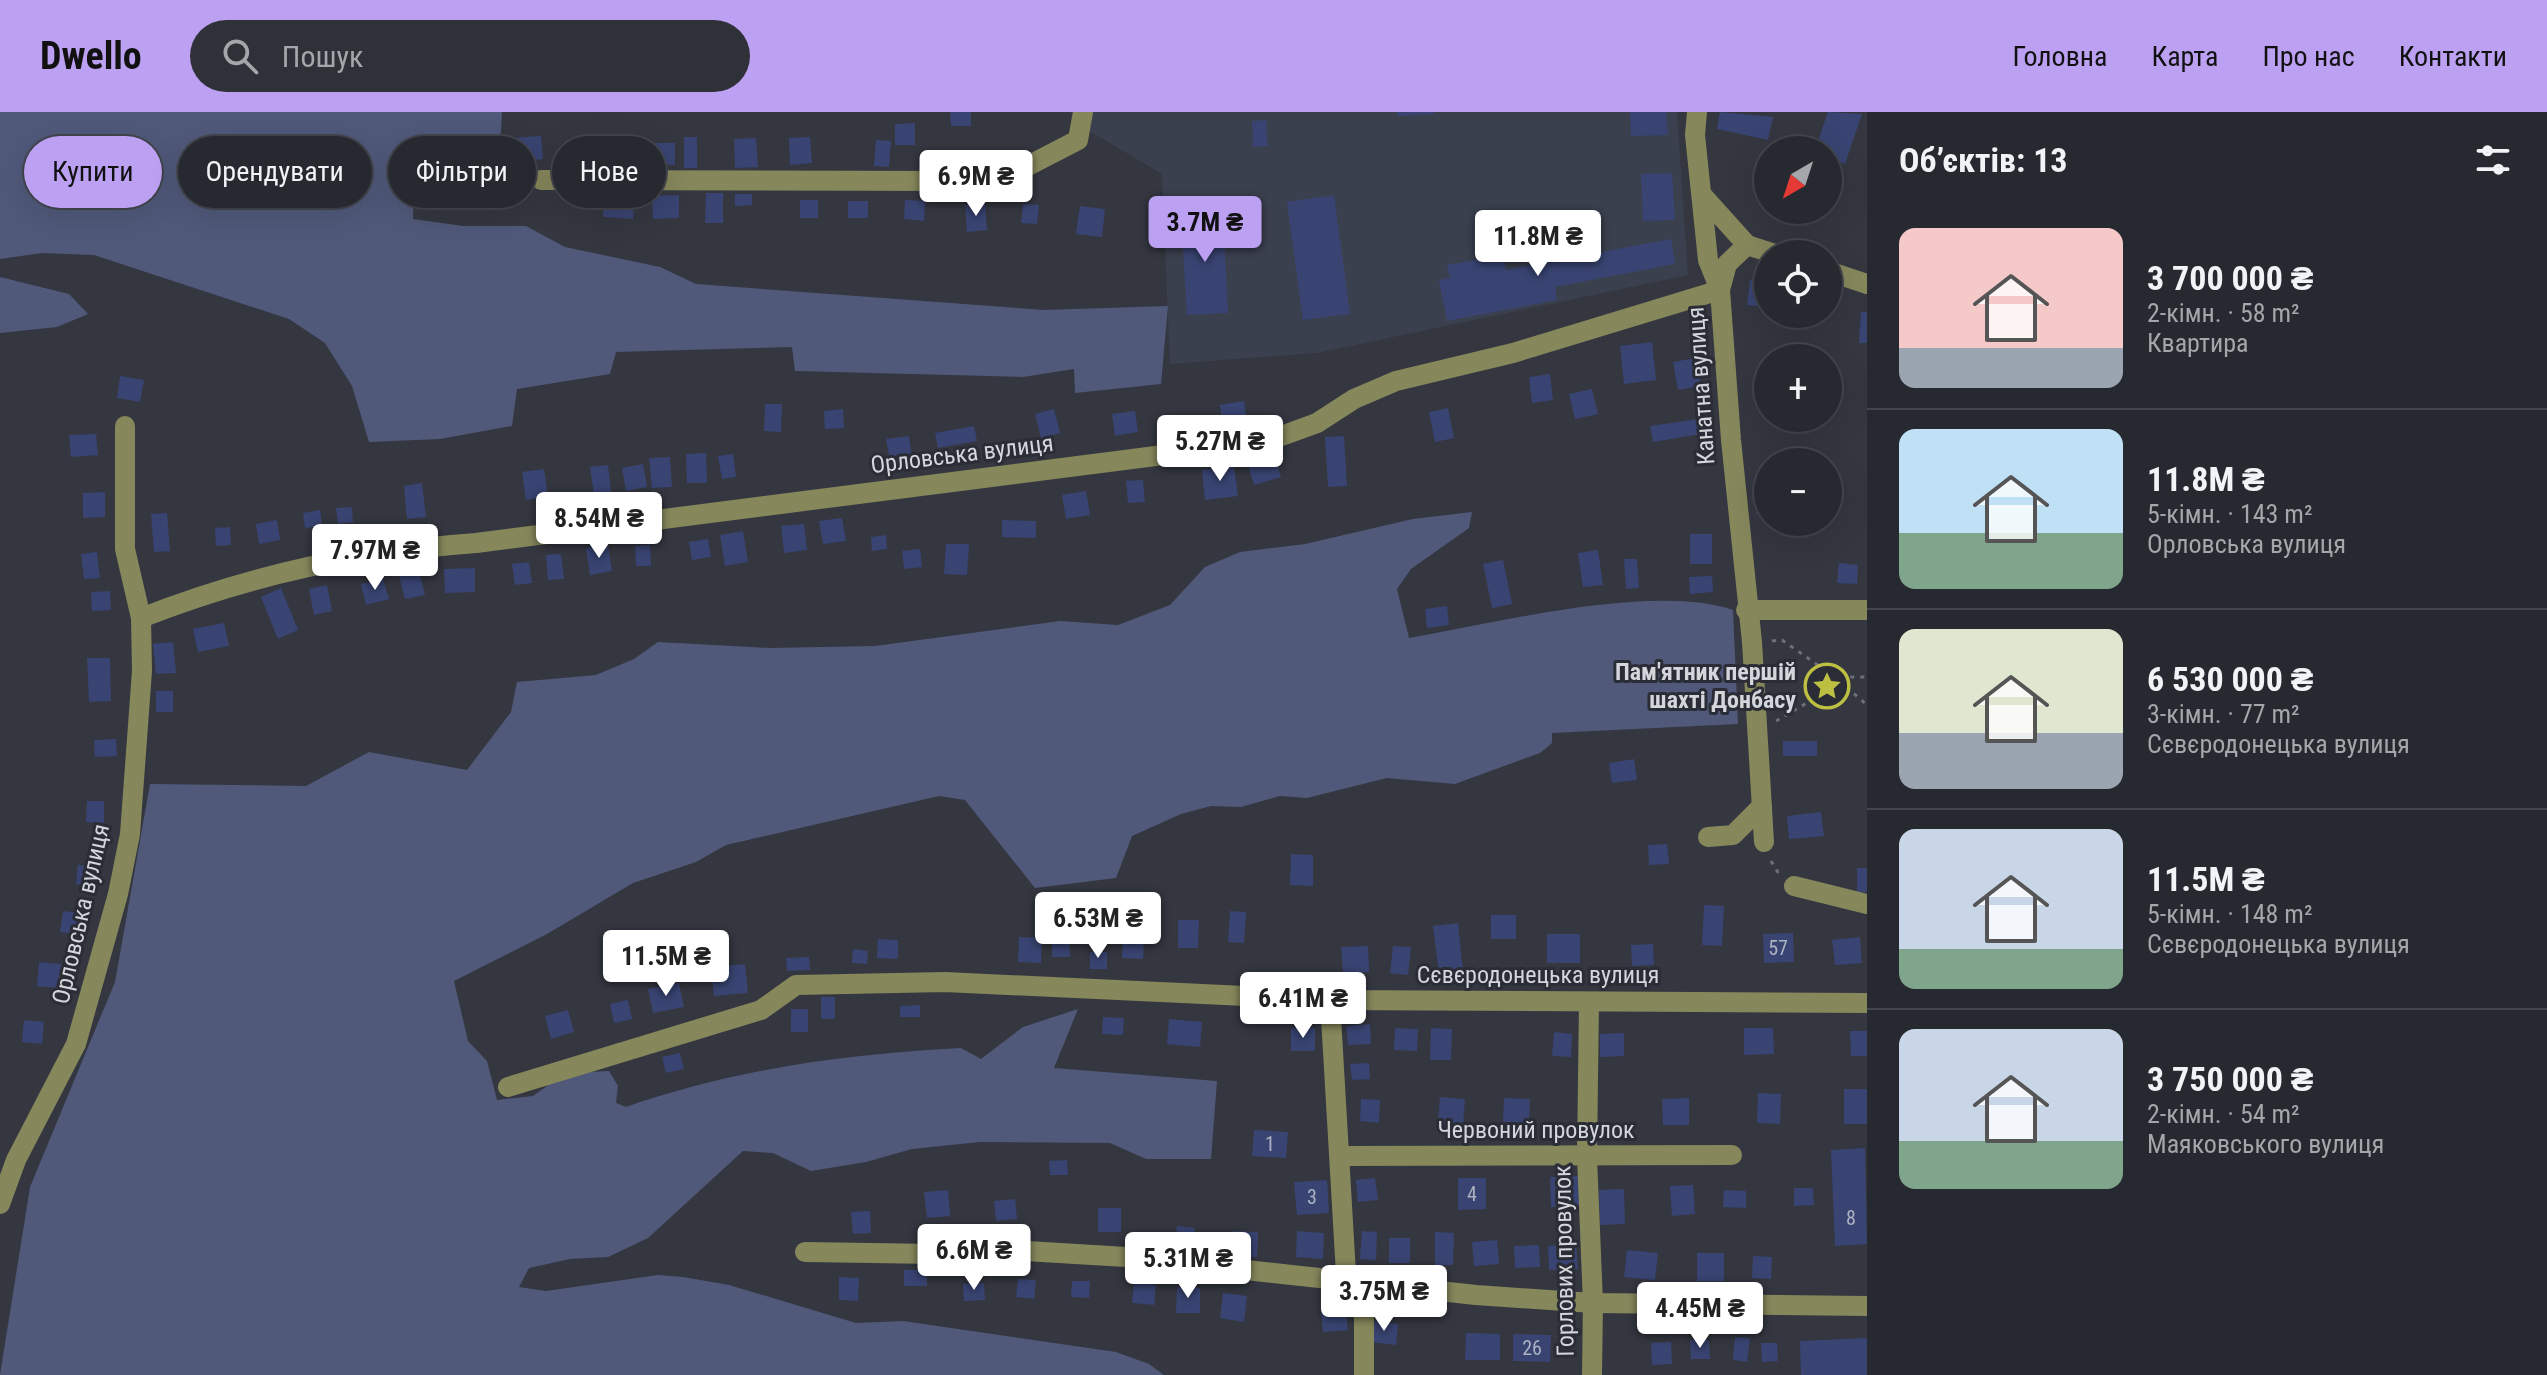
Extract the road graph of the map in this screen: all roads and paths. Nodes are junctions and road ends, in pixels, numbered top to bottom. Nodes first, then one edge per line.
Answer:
1 (1083, 112) edge
2 (1697, 112) edge
3 (541, 180) dead end
4 (1702, 195) junction
5 (1747, 245) junction
6 (1754, 247) edge
7 (1842, 276) edge
8 (1867, 284) edge
9 (1720, 290) junction
10 (125, 426) dead end
11 (1746, 610) junction
12 (1867, 610) edge
13 (141, 618) junction
14 (1752, 642) junction
15 (1835, 677) junction
16 (1867, 677) edge
17 (1817, 697) junction
18 (1867, 705) edge
19 (1758, 732) junction
20 (1762, 806) junction
21 (1708, 837) dead end
22 (1764, 842) joint
23 (1794, 886) joint
24 (1867, 904) edge
25 (1330, 1000) junction
26 (1589, 1002) junction
27 (1867, 1003) edge
28 (508, 1087) dead end
29 (1732, 1155) dead end
30 (1340, 1156) junction
31 (1587, 1157) junction
32 (0, 1204) edge
33 (805, 1252) dead end
34 (1354, 1282) junction
35 (1593, 1303) junction
36 (1867, 1306) edge
37 (1364, 1375) edge
38 (1592, 1375) edge

1 - 3 street
2 - 4 street, Канатна вулиця
4 - 5 street
4 - 9 street, Канатна вулиця
5 - 6 street
5 - 9 street
7 - 8 street
9 - 11 street, Канатна вулиця
9 - 13 street, Орловська вулиця
10 - 13 street, Орловська вулиця
11 - 12 street
11 - 14 street, Канатна вулиця
13 - 32 street, Орловська вулиця
14 - 15 path
14 - 19 street, Канатна вулиця
15 - 16 path
15 - 17 path
15 - 17 path
15 - 18 path
17 - 19 path
19 - 20 street, Канатна вулиця
20 - 21 street
20 - 22 street, Канатна вулиця
22 - 23 path
23 - 24 street
25 - 26 street, Сєвєродонецька вулиця
25 - 28 street, Сєвєродонецька вулиця
25 - 30 street
26 - 27 street, Сєвєродонецька вулиця
26 - 31 street, Горлових провулок
29 - 31 street, Червоний провулок
30 - 31 street, Червоний провулок
30 - 34 street
31 - 35 street, Горлових провулок
33 - 34 street
34 - 35 street
34 - 37 street
35 - 36 street
35 - 38 street, Горлових провулок

